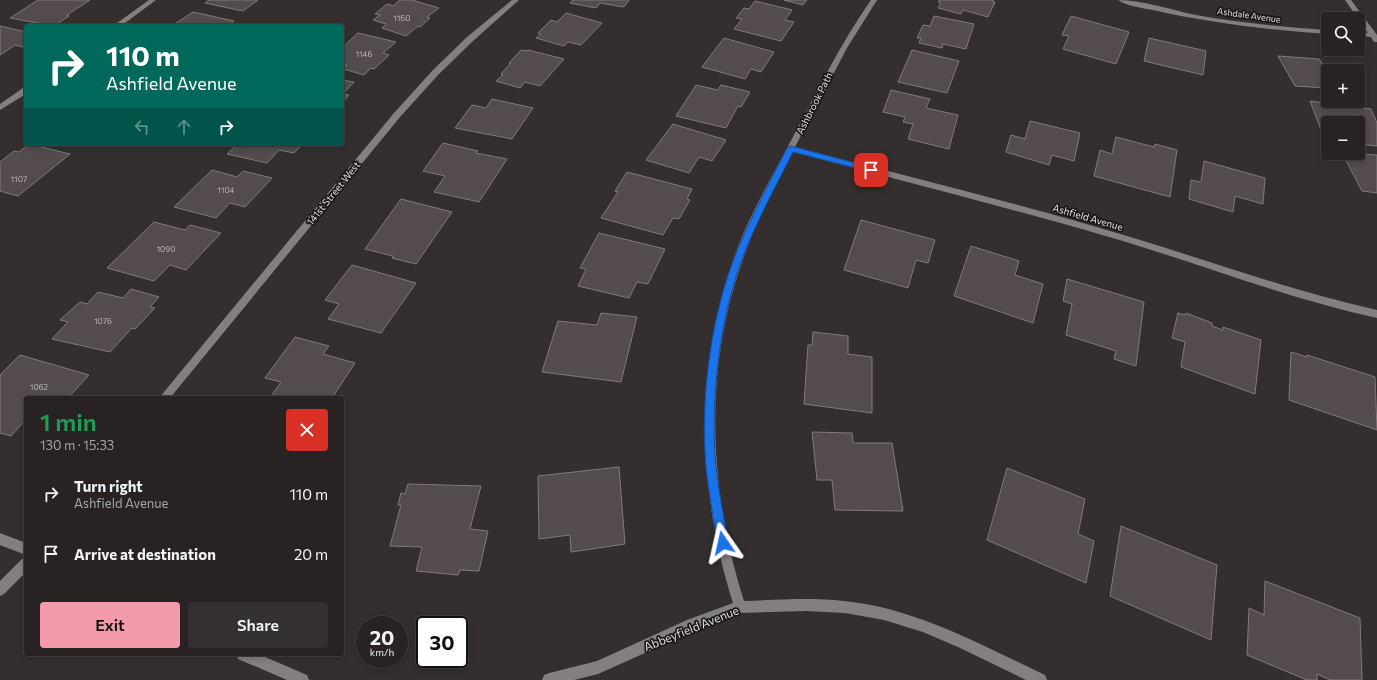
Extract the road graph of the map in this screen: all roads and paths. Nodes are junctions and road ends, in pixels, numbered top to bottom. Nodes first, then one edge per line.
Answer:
1 (153, 0) edge
2 (516, 0) edge
3 (874, 0) edge
4 (1121, 0) edge
5 (1348, 0) edge
6 (119, 24) edge
7 (1321, 32) edge
8 (1365, 36) edge
9 (1375, 38) edge
10 (24, 91) edge
11 (0, 108) edge
12 (791, 148) junction
13 (1377, 314) edge
14 (166, 396) edge
15 (0, 539) edge
16 (24, 548) edge
17 (24, 565) edge
18 (0, 590) edge
19 (740, 607) junction
20 (248, 656) edge
21 (302, 680) edge
22 (549, 680) edge
23 (1040, 680) edge

1 - 6 street
2 - 14 street, 141st Street West
3 - 12 street, Ashbrook Path
4 - 7 street, Ashdale Avenue
5 - 9 street
8 - 9 street
10 - 11 street
12 - 13 street, Ashfield Avenue
12 - 19 street, Ashbrook Path
15 - 16 street
17 - 18 street
19 - 22 street, Abbeyfield Avenue
19 - 23 street, Abbeyfield Avenue
20 - 21 street

